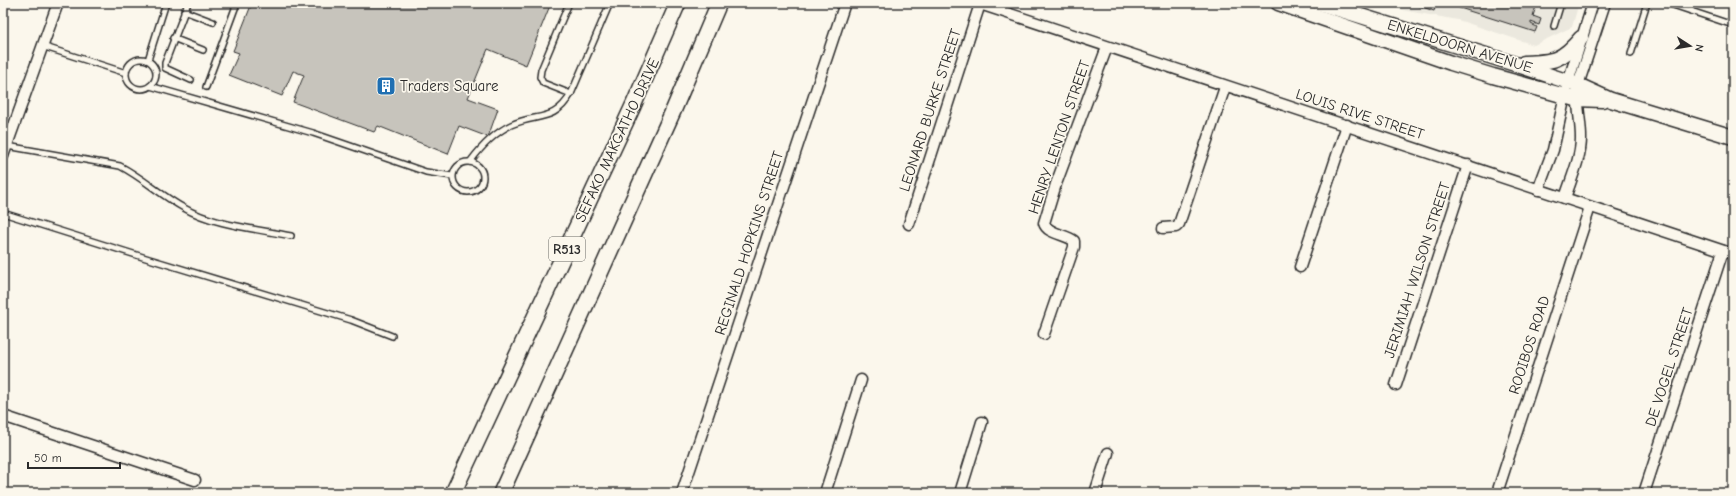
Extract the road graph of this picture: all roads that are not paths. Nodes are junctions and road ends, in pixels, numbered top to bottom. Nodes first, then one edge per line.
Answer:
1 (58, 3) edge
2 (166, 3) edge
3 (188, 3) edge
4 (237, 3) edge
5 (569, 3) edge
6 (610, 3) edge
7 (678, 3) edge
8 (719, 3) edge
9 (845, 3) edge
10 (1278, 3) edge
11 (1319, 3) edge
12 (1561, 3) edge
13 (1593, 3) edge
14 (1606, 3) edge
15 (1647, 3) edge
16 (1668, 3) edge
17 (1691, 3) edge
18 (978, 4) edge
19 (184, 11) junction
20 (1691, 11) junction
21 (213, 22) dead end
22 (1733, 25) edge
23 (1554, 26) dead end
24 (174, 38) junction
25 (1581, 38) junction
26 (41, 46) junction
27 (1107, 47) junction
28 (203, 50) dead end
29 (1631, 54) dead end
30 (148, 60) junction
31 (1516, 64) junction
32 (126, 73) junction
33 (191, 80) dead end
34 (150, 86) junction
35 (206, 87) dead end
36 (1225, 87) junction
37 (1572, 90) junction
38 (572, 94) junction
39 (1346, 125) junction
40 (1733, 137) edge
41 (5, 146) edge
42 (3, 156) edge
43 (470, 162) junction
44 (1468, 166) junction
45 (452, 176) junction
46 (1538, 190) junction
47 (1565, 198) junction
48 (1590, 207) junction
49 (3, 213) edge
50 (909, 224) dead end
51 (1163, 228) dead end
52 (291, 236) dead end
53 (1728, 253) edge
54 (1300, 267) dead end
55 (1044, 334) dead end
56 (392, 336) dead end
57 (861, 380) dead end
58 (1396, 385) dead end
59 (3, 416) edge
60 (982, 422) dead end
61 (1108, 453) dead end
62 (195, 480) dead end
63 (453, 493) edge
64 (501, 493) edge
65 (682, 493) edge
66 (825, 493) edge
67 (960, 493) edge
68 (1095, 493) edge
69 (1497, 493) edge
70 (1644, 493) edge

1 - 26 street
2 - 30 lane
3 - 19 lane
4 - 35 lane
5 - 38 lane
6 - 38 lane
7 - 63 main road, SEFAKO MAKGATHO DRIVE / R513
8 - 64 main road, R513
9 - 65 street, REGINALD HOPKINS STREET
10 - 37 street, ENKELDOORN AVENUE
11 - 31 street, ENKELDOORN AVENUE
12 - 23 lane
13 - 25 street
14 - 37 street
15 - 29 lane
16 - 20 lane
17 - 20 lane
18 - 27 street, LOUIS RIVE STREET
18 - 50 street, LEONARD BURKE STREET
19 - 21 lane
19 - 24 lane
20 - 22 lane
24 - 28 lane
24 - 33 lane
25 - 31 street
25 - 37 street
26 - 32 lane
26 - 41 street
27 - 36 street, LOUIS RIVE STREET
27 - 55 street, HENRY LENTON STREET
30 - 32 lane
30 - 34 lane
31 - 37 street, ENKELDOORN AVENUE
32 - 34 lane
34 - 45 lane
36 - 39 street, LOUIS RIVE STREET
36 - 51 street
37 - 40 street, ENKELDOORN AVENUE
37 - 46 street
37 - 47 street
38 - 43 lane
39 - 44 street, LOUIS RIVE STREET
39 - 54 street
41 - 42 street
41 - 52 lane
43 - 45 lane
43 - 45 lane
44 - 46 street, LOUIS RIVE STREET
44 - 58 street, JERIMIAH WILSON STREET
46 - 47 street, LOUIS RIVE STREET
47 - 48 street, LOUIS RIVE STREET
48 - 53 street, LOUIS RIVE STREET
48 - 69 street, ROOIBOS ROAD
49 - 56 lane
53 - 70 street, DE VOGEL STREET
57 - 66 street
59 - 62 street
60 - 67 street
61 - 68 street

